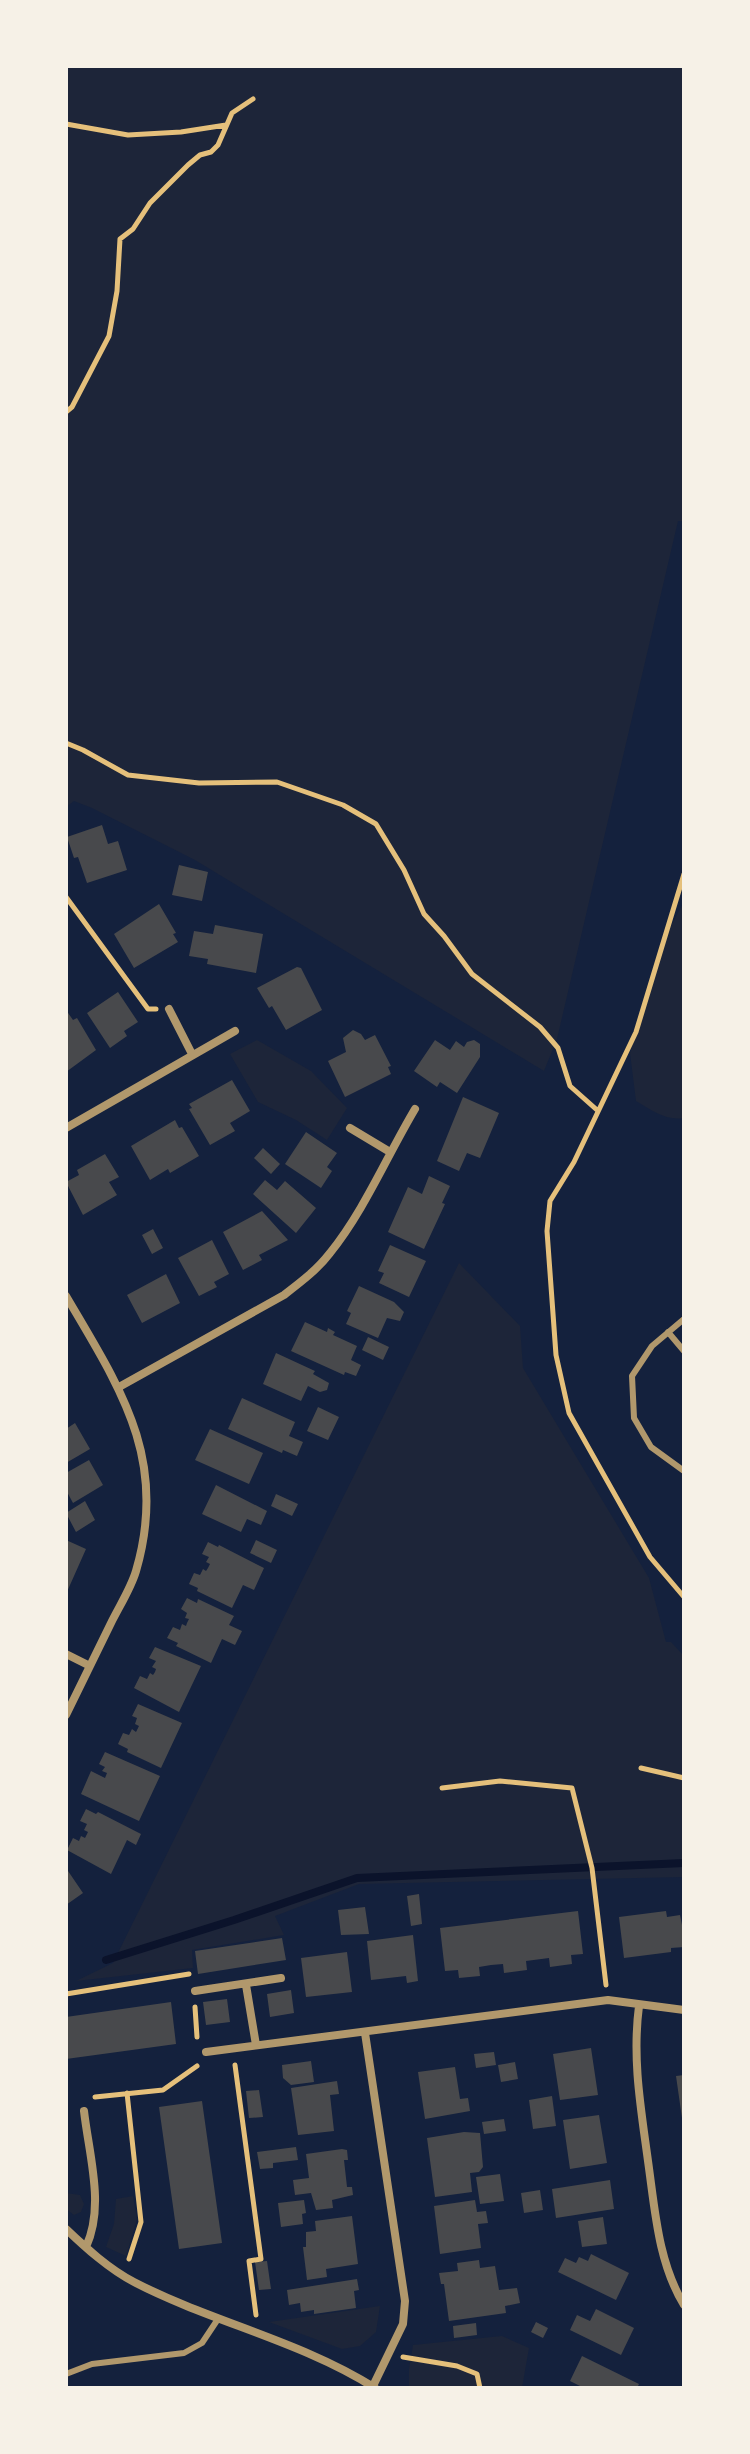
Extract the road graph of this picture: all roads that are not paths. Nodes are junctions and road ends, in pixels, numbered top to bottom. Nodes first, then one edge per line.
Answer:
1 (169, 1009) road end
2 (235, 1031) dead end
3 (192, 1054) junction
4 (415, 1109) dead end
5 (66, 1128) edge
6 (350, 1128) dead end
7 (390, 1152) junction
8 (66, 1296) edge
9 (684, 1319) edge
10 (668, 1332) junction
11 (684, 1351) edge
12 (119, 1387) junction
13 (684, 1471) edge
14 (66, 1654) edge
15 (90, 1666) junction
16 (66, 1715) edge
17 (281, 1978) dead end
18 (246, 1985) junction
19 (195, 1991) road end
20 (639, 2006) junction
21 (684, 2010) edge
22 (365, 2033) junction
23 (256, 2045) junction
24 (206, 2052) road end
25 (84, 2111) dead end
26 (66, 2229) edge
27 (86, 2247) junction
28 (684, 2305) edge
29 (218, 2319) junction
30 (66, 2374) edge
31 (374, 2387) edge

1 - 3 street
2 - 3 street
3 - 5 street
4 - 7 street
6 - 7 street
7 - 12 street
8 - 12 street
9 - 10 lane
10 - 11 lane
10 - 13 lane
12 - 15 street
14 - 15 street
15 - 16 street
17 - 18 street
18 - 19 street
18 - 23 street
20 - 21 street
20 - 22 street
20 - 28 street
22 - 23 street
22 - 31 street
23 - 24 street
25 - 27 street
26 - 27 street
27 - 29 street
29 - 30 lane
29 - 31 street

